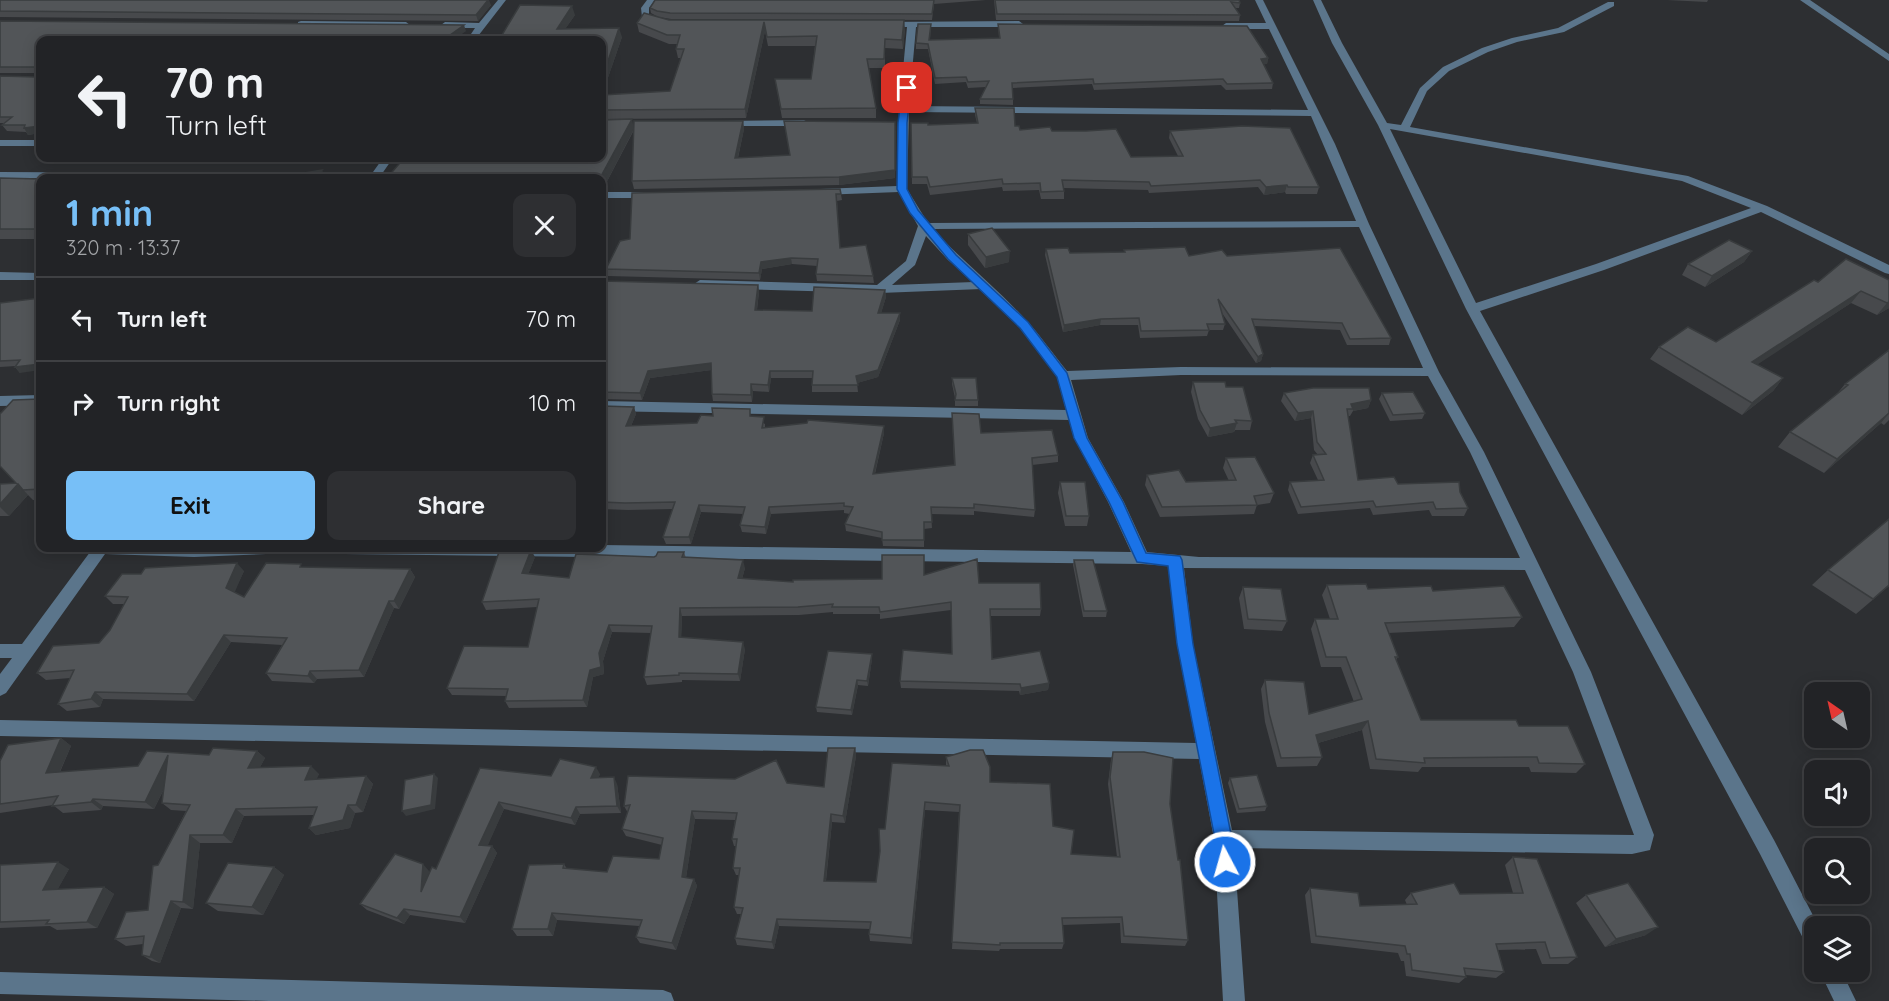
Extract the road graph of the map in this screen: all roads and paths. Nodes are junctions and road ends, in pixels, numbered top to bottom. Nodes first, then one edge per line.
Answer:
1 (502, 0) edge
2 (651, 0) edge
3 (1259, 0) edge
4 (1317, 0) edge
5 (1804, 0) edge
6 (1611, 4) dead end
7 (291, 24) edge
8 (671, 24) edge
9 (877, 24) edge
10 (912, 24) junction
11 (1032, 24) edge
12 (416, 25) edge
13 (438, 25) edge
14 (481, 26) junction
15 (1212, 26) edge
16 (1272, 26) junction
17 (474, 36) edge
18 (1889, 58) edge
19 (905, 109) junction
20 (1313, 112) junction
21 (810, 123) edge
22 (717, 124) edge
23 (1383, 125) junction
24 (1404, 129) junction
25 (0, 143) edge
26 (36, 143) edge
27 (0, 175) edge
28 (36, 175) edge
29 (902, 189) junction
30 (811, 192) edge
31 (669, 194) edge
32 (606, 195) edge
33 (1761, 208) junction
34 (1363, 224) junction
35 (924, 226) junction
36 (1889, 270) edge
37 (0, 276) edge
38 (36, 277) edge
39 (684, 284) edge
40 (985, 285) junction
41 (880, 289) junction
42 (1472, 309) junction
43 (1432, 372) junction
44 (1063, 376) junction
45 (36, 400) edge
46 (0, 401) edge
47 (606, 406) edge
48 (1072, 415) junction
49 (606, 551) edge
50 (98, 552) edge
51 (1142, 558) junction
52 (1174, 560) junction
53 (1529, 564) junction
54 (0, 651) edge
55 (27, 651) junction
56 (0, 688) edge
57 (0, 728) edge
58 (1206, 751) junction
59 (1224, 839) junction
60 (1804, 920) edge
61 (1836, 982) edge
62 (0, 983) edge
63 (663, 1001) edge
64 (1234, 1001) edge
65 (1845, 1001) edge

1 - 14 street
2 - 8 street
3 - 16 street
4 - 23 street
5 - 18 street
6 - 24 street
7 - 12 street
9 - 10 street
10 - 11 street
10 - 19 street
13 - 14 street
14 - 17 street
15 - 16 street
16 - 20 street
19 - 20 street
19 - 29 street
20 - 34 street
21 - 22 street
23 - 24 street
23 - 42 street
24 - 33 street
25 - 26 street
27 - 28 street
29 - 30 street
29 - 35 street
31 - 32 street
33 - 36 street
33 - 42 street
34 - 35 street
34 - 43 street
35 - 40 street
35 - 41 street
37 - 38 street
39 - 41 street
40 - 41 street
40 - 44 street
42 - 60 street
43 - 44 street
43 - 53 street
44 - 48 street
45 - 46 street
47 - 48 street
48 - 51 street
49 - 51 street
50 - 55 street
51 - 52 street
52 - 53 street
52 - 58 street
53 - 59 street
54 - 55 street
55 - 56 street
57 - 58 street
58 - 59 street
59 - 64 street
61 - 65 street
62 - 63 street

